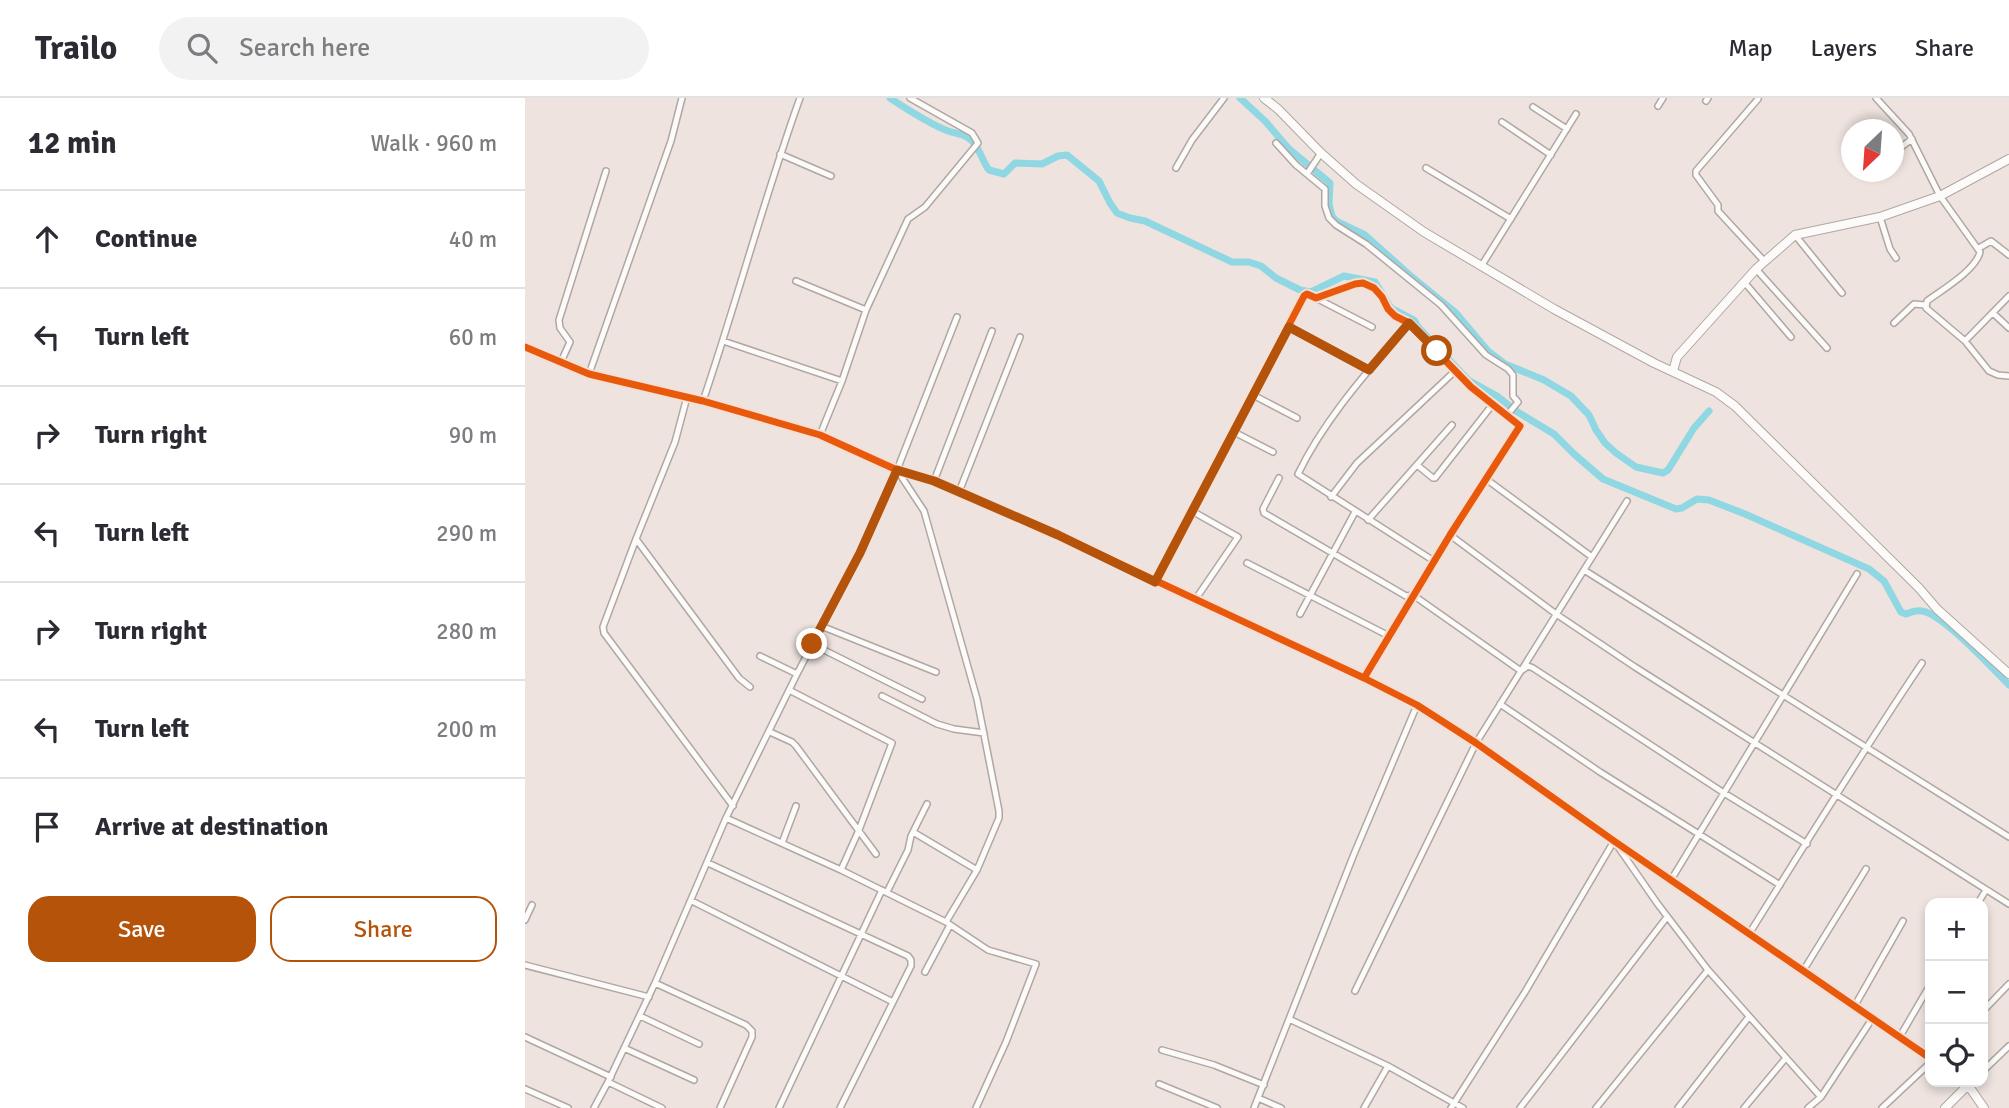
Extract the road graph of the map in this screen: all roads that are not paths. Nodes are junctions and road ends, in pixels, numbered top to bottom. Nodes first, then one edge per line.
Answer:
1 (682, 98) edge
2 (800, 98) edge
3 (909, 98) edge
4 (1224, 98) edge
5 (1264, 98) edge
6 (1663, 98) edge
7 (1876, 98) edge
8 (1758, 99) edge
9 (1658, 106) dead end
10 (1533, 107) dead end
11 (1576, 114) dead end
12 (1502, 122) dead end
13 (1567, 129) junction
14 (1912, 139) junction
15 (1276, 143) dead end
16 (1904, 145) edge
17 (1321, 153) junction
18 (780, 154) junction
19 (1551, 155) junction
20 (2008, 163) edge
21 (1176, 168) dead end
22 (1426, 168) dead end
23 (606, 171) dead end
24 (1307, 174) junction
25 (831, 176) dead end
26 (1941, 195) junction
27 (1880, 217) junction
28 (1511, 219) junction
29 (1795, 235) junction
30 (1979, 248) junction
31 (2009, 255) edge
32 (1896, 258) dead end
33 (1764, 261) junction
34 (1482, 265) junction
35 (1756, 269) junction
36 (796, 281) dead end
37 (1745, 283) junction
38 (1842, 293) dead end
39 (2009, 296) edge
40 (1316, 298) junction
41 (1926, 305) junction
42 (866, 310) junction
43 (1993, 313) junction
44 (957, 317) dead end
45 (1409, 323) junction
46 (1894, 323) dead end
47 (1289, 327) junction
48 (1372, 327) dead end
49 (2009, 328) edge
50 (992, 331) dead end
51 (1020, 337) dead end
52 (1791, 337) dead end
53 (723, 341) junction
54 (1965, 341) junction
55 (525, 347) edge
56 (1827, 348) dead end
57 (561, 362) junction
58 (1369, 370) junction
59 (1455, 371) junction
60 (1673, 371) junction
61 (589, 374) junction
62 (2009, 376) edge
63 (842, 381) junction
64 (1253, 395) junction
65 (687, 397) junction
66 (703, 401) junction
67 (1493, 404) junction
68 (1508, 414) junction
69 (1297, 418) dead end
70 (1452, 425) dead end
71 (1234, 432) junction
72 (820, 435) junction
73 (1273, 452) dead end
74 (1417, 465) junction
75 (897, 470) junction
76 (1279, 478) dead end
77 (1486, 479) junction
78 (934, 481) junction
79 (959, 492) junction
80 (1331, 496) junction
81 (1627, 501) dead end
82 (1192, 511) junction
83 (1355, 512) junction
84 (1368, 520) junction
85 (1450, 536) junction
86 (636, 539) junction
87 (1333, 553) junction
88 (1592, 557) junction
89 (1434, 561) junction
90 (1247, 563) dead end
91 (1584, 570) junction
92 (1857, 573) dead end
93 (1155, 582) junction
94 (1310, 595) junction
95 (1413, 595) junction
96 (1195, 600) junction
97 (1300, 614) dead end
98 (1556, 614) junction
99 (821, 626) junction
100 (1389, 636) junction
101 (812, 644) junction
102 (760, 656) dead end
103 (1922, 663) dead end
104 (1521, 671) junction
105 (936, 672) dead end
106 (797, 674) junction
107 (2009, 674) edge
108 (1364, 678) junction
109 (750, 687) dead end
110 (789, 690) junction
111 (1783, 695) junction
112 (882, 696) dead end
113 (922, 699) dead end
114 (1500, 704) junction
115 (1417, 705) junction
116 (770, 732) junction
117 (984, 733) junction
118 (1476, 743) junction
119 (1754, 743) junction
120 (1866, 746) junction
121 (1724, 793) junction
122 (1836, 794) junction
123 (927, 804) dead end
124 (733, 806) junction
125 (796, 806) dead end
126 (726, 818) junction
127 (859, 830) junction
128 (913, 832) junction
129 (1699, 835) junction
130 (2009, 837) edge
131 (1614, 841) junction
132 (782, 843) junction
133 (1807, 844) junction
134 (876, 854) dead end
135 (708, 863) junction
136 (1866, 869) dead end
137 (841, 870) junction
138 (977, 870) junction
139 (1671, 880) junction
140 (1780, 885) junction
141 (1986, 890) junction
142 (884, 891) junction
143 (1982, 898) edge
144 (692, 901) junction
145 (2009, 904) edge
146 (532, 905) dead end
147 (1667, 917) junction
148 (525, 920) edge
149 (1903, 921) dead end
150 (948, 924) junction
151 (861, 933) junction
152 (1749, 934) junction
153 (525, 965) edge
154 (1708, 971) junction
155 (1803, 971) junction
156 (925, 972) dead end
157 (841, 977) junction
158 (655, 983) junction
159 (2009, 984) edge
160 (1355, 991) dead end
161 (1925, 994) edge
162 (649, 997) junction
163 (893, 1002) junction
164 (1988, 1006) edge
165 (1854, 1007) junction
166 (640, 1016) junction
167 (1748, 1018) junction
168 (1289, 1019) junction
169 (1872, 1019) junction
170 (525, 1037) edge
171 (1899, 1038) junction
172 (699, 1044) dead end
173 (2009, 1046) edge
174 (624, 1048) junction
175 (1162, 1050) dead end
176 (1925, 1056) edge
177 (1785, 1059) junction
178 (1925, 1065) edge
179 (1388, 1066) junction
180 (1988, 1066) edge
181 (610, 1079) junction
182 (694, 1080) dead end
183 (1159, 1084) dead end
184 (1263, 1085) junction
185 (1964, 1087) edge
186 (1971, 1087) edge
187 (525, 1089) edge
188 (1821, 1097) junction
189 (1258, 1098) junction
190 (1453, 1105) edge
191 (568, 1108) edge
192 (594, 1108) edge
193 (662, 1108) edge
194 (720, 1108) edge
195 (779, 1108) edge
196 (840, 1108) edge
197 (976, 1108) edge
198 (1217, 1108) edge
199 (1254, 1108) edge
200 (1281, 1108) edge
201 (1364, 1108) edge
202 (1462, 1108) edge
203 (1520, 1108) edge
204 (1596, 1108) edge
205 (1678, 1108) edge
206 (1744, 1108) edge
207 (1808, 1108) edge
208 (1882, 1108) edge
209 (1945, 1108) edge
210 (1984, 1108) edge

1 - 61 street
2 - 18 street
3 - 42 street
4 - 21 street
5 - 17 street
6 - 9 street
7 - 14 street
8 - 33 street
10 - 13 street
11 - 13 street
12 - 19 street
13 - 19 street
14 - 16 street
14 - 26 street
15 - 24 street
17 - 24 street
17 - 34 street
18 - 25 street
18 - 53 street
19 - 28 street
20 - 26 street
22 - 28 street
23 - 57 street
24 - 68 street
26 - 27 street
26 - 30 street
27 - 29 street
27 - 32 street
28 - 34 street
29 - 33 street
29 - 38 street
30 - 31 street
30 - 41 street
33 - 35 street
34 - 60 street
35 - 37 street
35 - 56 street
36 - 42 street
37 - 52 street
37 - 60 street
39 - 43 street
40 - 45 street
40 - 47 street
40 - 48 street
41 - 46 street
41 - 54 street
42 - 63 street
43 - 49 street
43 - 54 street
44 - 75 street
45 - 58 street
45 - 59 street
47 - 58 street
47 - 64 street
50 - 78 street
51 - 79 street
53 - 63 street
53 - 66 street
54 - 62 street
55 - 57 street
57 - 61 street
58 - 80 street
59 - 67 street
59 - 80 street
60 - 107 street
61 - 65 street
63 - 72 street
64 - 69 street
64 - 71 street
65 - 66 street
65 - 86 street
66 - 72 street
67 - 68 street
67 - 74 street
68 - 77 street
70 - 74 street
71 - 73 street
71 - 82 street
72 - 75 street
74 - 84 street
75 - 78 street
75 - 99 street
75 - 117 street
76 - 87 street
77 - 85 street
77 - 88 street
78 - 79 street
79 - 93 street
80 - 83 street
81 - 88 street
82 - 93 street
82 - 96 street
83 - 84 street
83 - 87 street
84 - 89 street
85 - 89 street
85 - 98 street
86 - 109 street
86 - 124 street
87 - 94 street
87 - 95 street
88 - 91 street
89 - 95 street
90 - 94 street
91 - 98 street
91 - 111 street
92 - 111 street
93 - 96 street
94 - 97 street
94 - 100 street
95 - 100 street
95 - 104 street
96 - 108 street
98 - 104 street
98 - 119 street
99 - 101 street
99 - 105 street
100 - 108 street
101 - 106 street
101 - 113 street
102 - 106 street
103 - 120 street
104 - 114 street
104 - 121 street
106 - 110 street
108 - 115 street
110 - 116 street
110 - 127 street
111 - 119 street
111 - 120 street
112 - 117 street
114 - 118 street
114 - 129 street
115 - 118 street
115 - 168 street
116 - 124 street
116 - 127 street
117 - 138 street
118 - 131 street
118 - 160 street
119 - 121 street
119 - 122 street
120 - 122 street
120 - 130 street
121 - 129 street
121 - 133 street
122 - 133 street
122 - 141 street
123 - 128 street
124 - 126 street
125 - 132 street
126 - 132 street
126 - 135 street
127 - 134 street
127 - 137 street
128 - 138 street
128 - 142 street
129 - 139 street
129 - 140 street
131 - 139 street
131 - 147 street
131 - 190 street
132 - 137 street
133 - 140 street
135 - 144 street
135 - 151 street
136 - 155 street
137 - 142 street
138 - 150 street
139 - 152 street
140 - 152 street
141 - 143 street
141 - 145 street
142 - 150 street
142 - 151 street
144 - 157 street
144 - 158 street
146 - 148 street
147 - 154 street
147 - 203 street
149 - 165 street
150 - 156 street
150 - 197 street
151 - 157 street
151 - 163 street
152 - 155 street
153 - 162 street
154 - 167 street
154 - 204 street
155 - 165 street
157 - 163 street
157 - 195 street
158 - 162 street
158 - 194 street
159 - 164 street
161 - 171 street
162 - 166 street
163 - 196 street
165 - 169 street
166 - 172 street
166 - 174 street
167 - 177 street
167 - 205 street
168 - 179 street
168 - 184 street
169 - 171 street
169 - 188 street
170 - 181 street
171 - 176 street
173 - 180 street
174 - 181 street
174 - 182 street
175 - 184 street
177 - 188 street
177 - 206 street
178 - 208 street
179 - 190 street
179 - 201 street
181 - 192 street
181 - 193 street
183 - 198 street
184 - 189 street
185 - 209 street
186 - 210 street
187 - 191 street
188 - 207 street
189 - 199 street
189 - 200 street
190 - 202 street

